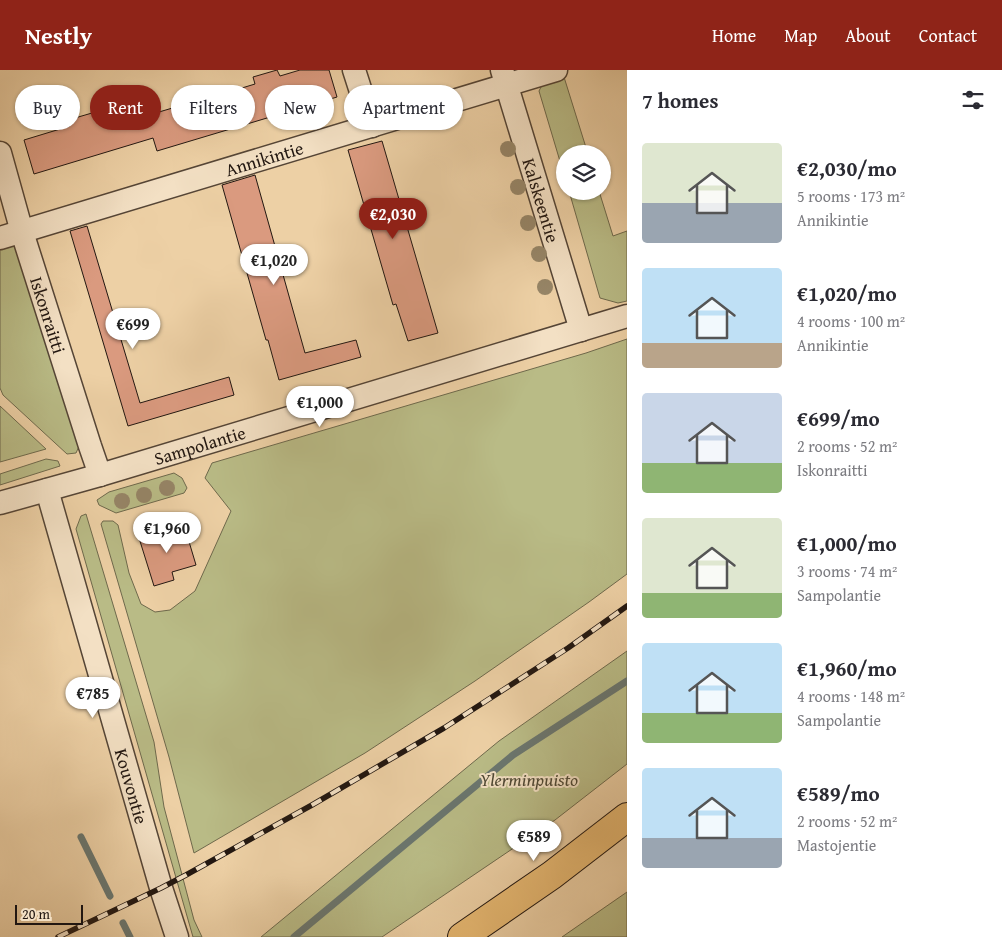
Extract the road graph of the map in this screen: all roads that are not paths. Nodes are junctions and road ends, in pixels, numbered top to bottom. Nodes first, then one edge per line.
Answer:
1 (354, 70) edge
2 (556, 70) edge
3 (505, 78) edge
4 (359, 85) edge
5 (463, 93) edge
6 (359, 130) edge
7 (0, 152) edge
8 (22, 232) junction
9 (0, 238) edge
10 (627, 316) edge
11 (581, 330) junction
12 (100, 474) junction
13 (47, 490) junction
14 (0, 503) edge
15 (627, 817) edge
16 (177, 937) edge
17 (462, 937) edge

1 - 4 street
2 - 3 street, Annikintie
3 - 5 street, Annikintie
3 - 11 street, Kalskeentie
6 - 8 street, Annikintie
7 - 8 street, Iskonraitti
8 - 9 street, Annikintie
8 - 12 street, Iskonraitti
10 - 11 street, Sampolantie
11 - 12 street, Sampolantie
12 - 13 street, Sampolantie
13 - 14 street, Sampolantie
13 - 16 street, Kouvontie
15 - 17 main road

